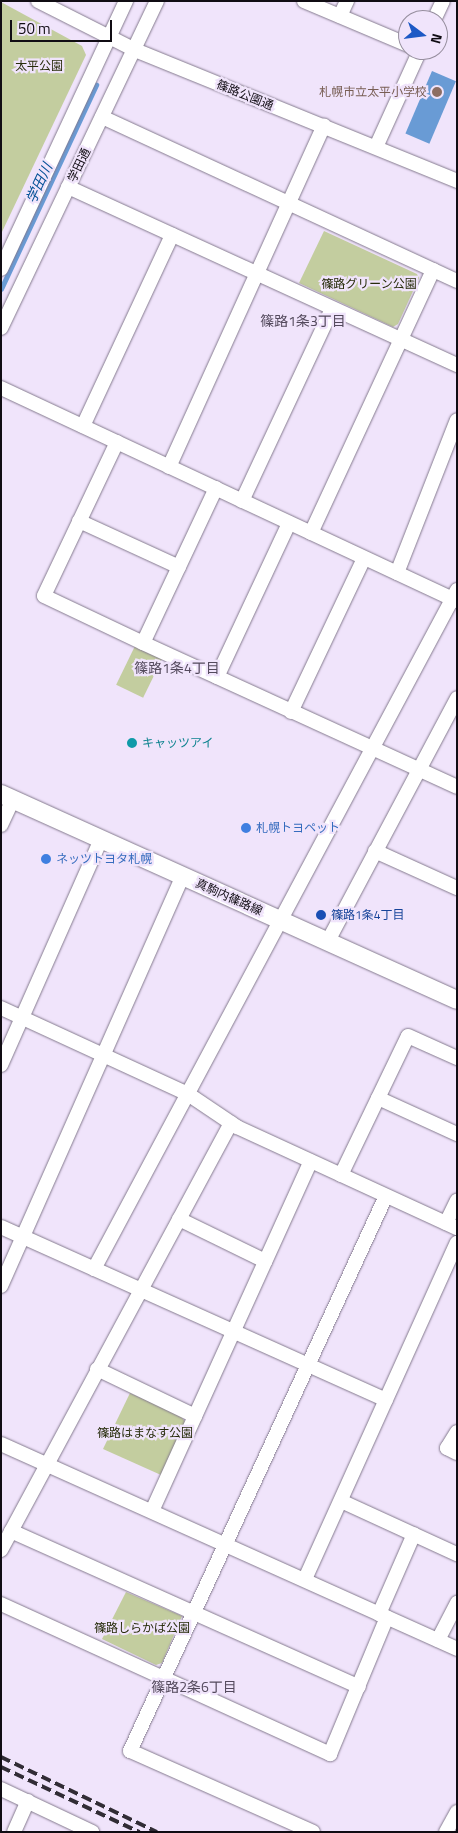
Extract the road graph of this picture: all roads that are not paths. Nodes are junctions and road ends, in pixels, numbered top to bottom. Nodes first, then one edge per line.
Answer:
1 (38, 1) edge
2 (126, 1) edge
3 (157, 1) edge
4 (304, 1) edge
5 (347, 1) edge
6 (340, 16) junction
7 (109, 38) junction
8 (398, 41) edge
9 (135, 50) junction
10 (415, 60) edge
11 (102, 117) junction
12 (324, 126) junction
13 (376, 147) junction
14 (457, 181) edge
15 (68, 187) junction
16 (289, 205) junction
17 (172, 235) junction
18 (1, 269) edge
19 (433, 270) junction
20 (258, 275) junction
21 (457, 281) edge
22 (332, 309) junction
23 (1, 328) edge
24 (401, 340) junction
25 (457, 365) edge
26 (1, 388) edge
27 (457, 420) edge
28 (82, 426) junction
29 (117, 442) junction
30 (169, 466) junction
31 (216, 488) junction
32 (242, 501) junction
33 (79, 522) junction
34 (289, 522) junction
35 (311, 533) junction
36 (364, 558) junction
37 (179, 567) junction
38 (397, 574) junction
39 (455, 596) edge
40 (143, 643) junction
41 (217, 677) junction
42 (457, 698) edge
43 (291, 712) junction
44 (372, 749) junction
45 (418, 770) junction
46 (457, 787) edge
47 (7, 797) edge
48 (1, 825) edge
49 (101, 839) junction
50 (375, 851) junction
51 (184, 876) junction
52 (457, 888) edge
53 (280, 919) junction
54 (328, 941) junction
55 (457, 1000) edge
56 (1, 1008) edge
57 (22, 1018) junction
58 (105, 1056) junction
59 (457, 1058) edge
60 (1, 1065) edge
61 (188, 1094) junction
62 (378, 1098) junction
63 (231, 1123) junction
64 (457, 1134) edge
65 (311, 1161) junction
66 (341, 1175) junction
67 (386, 1196) junction
68 (457, 1200) edge
69 (179, 1219) junction
70 (451, 1226) edge
71 (1, 1227) edge
72 (23, 1237) junction
73 (457, 1243) edge
74 (265, 1260) junction
75 (94, 1269) junction
76 (1, 1286) edge
77 (140, 1290) junction
78 (232, 1333) junction
79 (308, 1367) junction
80 (97, 1369) junction
81 (386, 1400) junction
82 (195, 1416) junction
83 (457, 1432) edge
84 (1, 1444) edge
85 (457, 1453) edge
86 (47, 1465) junction
87 (341, 1501) junction
88 (152, 1511) junction
89 (11, 1531) junction
90 (414, 1534) junction
91 (226, 1545) junction
92 (1, 1550) edge
93 (457, 1554) edge
94 (305, 1579) junction
95 (457, 1603) edge
96 (1, 1604) edge
97 (194, 1614) junction
98 (383, 1615) junction
99 (438, 1640) junction
100 (457, 1649) edge
101 (164, 1679) junction
102 (358, 1687) junction
103 (1, 1788) edge
104 (28, 1801) junction
105 (457, 1812) edge
106 (14, 1832) edge
107 (92, 1832) edge
108 (313, 1832) edge
109 (446, 1832) edge

1 - 7 street, 篠路公園通
2 - 7 street
3 - 9 street, 学田通
4 - 6 street
5 - 6 street
6 - 8 street
7 - 9 street, 篠路公園通
7 - 18 street
9 - 11 street, 学田通
9 - 12 street, 篠路公園通
10 - 13 street
11 - 15 street, 学田通
11 - 16 street
12 - 13 street, 篠路公園通
12 - 16 street
13 - 14 street, 篠路公園通
15 - 17 street
15 - 23 street, 学田通
16 - 19 street
16 - 20 street
17 - 20 street
17 - 28 street
19 - 21 street
19 - 24 street
20 - 22 street
20 - 30 street
22 - 24 street
22 - 32 street
24 - 25 street
24 - 35 street
26 - 28 street
27 - 38 street
28 - 29 street
29 - 30 street
29 - 33 street
30 - 31 street
31 - 32 street
31 - 37 street
32 - 34 street
33 - 37 street
33 - 40 street
34 - 35 street
34 - 41 street
35 - 36 street
36 - 38 street
36 - 43 street
37 - 40 street
38 - 39 street
39 - 44 street
40 - 41 street
41 - 43 street
42 - 45 street
43 - 44 street
44 - 45 street
44 - 53 street
45 - 46 street
45 - 50 street
47 - 48 street
47 - 49 main road, 真駒内篠路線
49 - 51 main road, 真駒内篠路線
49 - 57 street
50 - 52 street
50 - 54 street
51 - 53 main road, 真駒内篠路線
51 - 58 street
53 - 54 main road, 真駒内篠路線
53 - 61 street
54 - 55 main road, 真駒内篠路線
56 - 57 street
57 - 58 street
57 - 60 street
58 - 61 street
58 - 72 street
59 - 62 street
61 - 63 street
61 - 75 street
62 - 64 street
62 - 66 street
63 - 65 street
63 - 69 street
65 - 66 street
65 - 74 street
66 - 67 street
67 - 70 street
67 - 79 street
68 - 70 street
69 - 74 street
69 - 77 street
71 - 72 street
72 - 75 street
72 - 76 street
73 - 81 street
74 - 78 street
75 - 77 street
77 - 78 street
77 - 80 street
78 - 79 street
78 - 82 street
79 - 81 street
79 - 91 street
80 - 82 street
80 - 86 street
81 - 87 street
82 - 88 street
83 - 85 street
84 - 86 street
86 - 88 street
86 - 89 street
87 - 90 street
87 - 94 street
88 - 91 street
89 - 92 street
89 - 97 street
90 - 93 street
90 - 98 street
91 - 94 street
91 - 97 street
94 - 98 street
95 - 99 street
96 - 101 street
97 - 101 street
97 - 102 street
98 - 99 street
98 - 102 street
99 - 100 street
101 - 102 street
101 - 108 street
103 - 104 street
104 - 106 street
104 - 107 street
105 - 109 street

